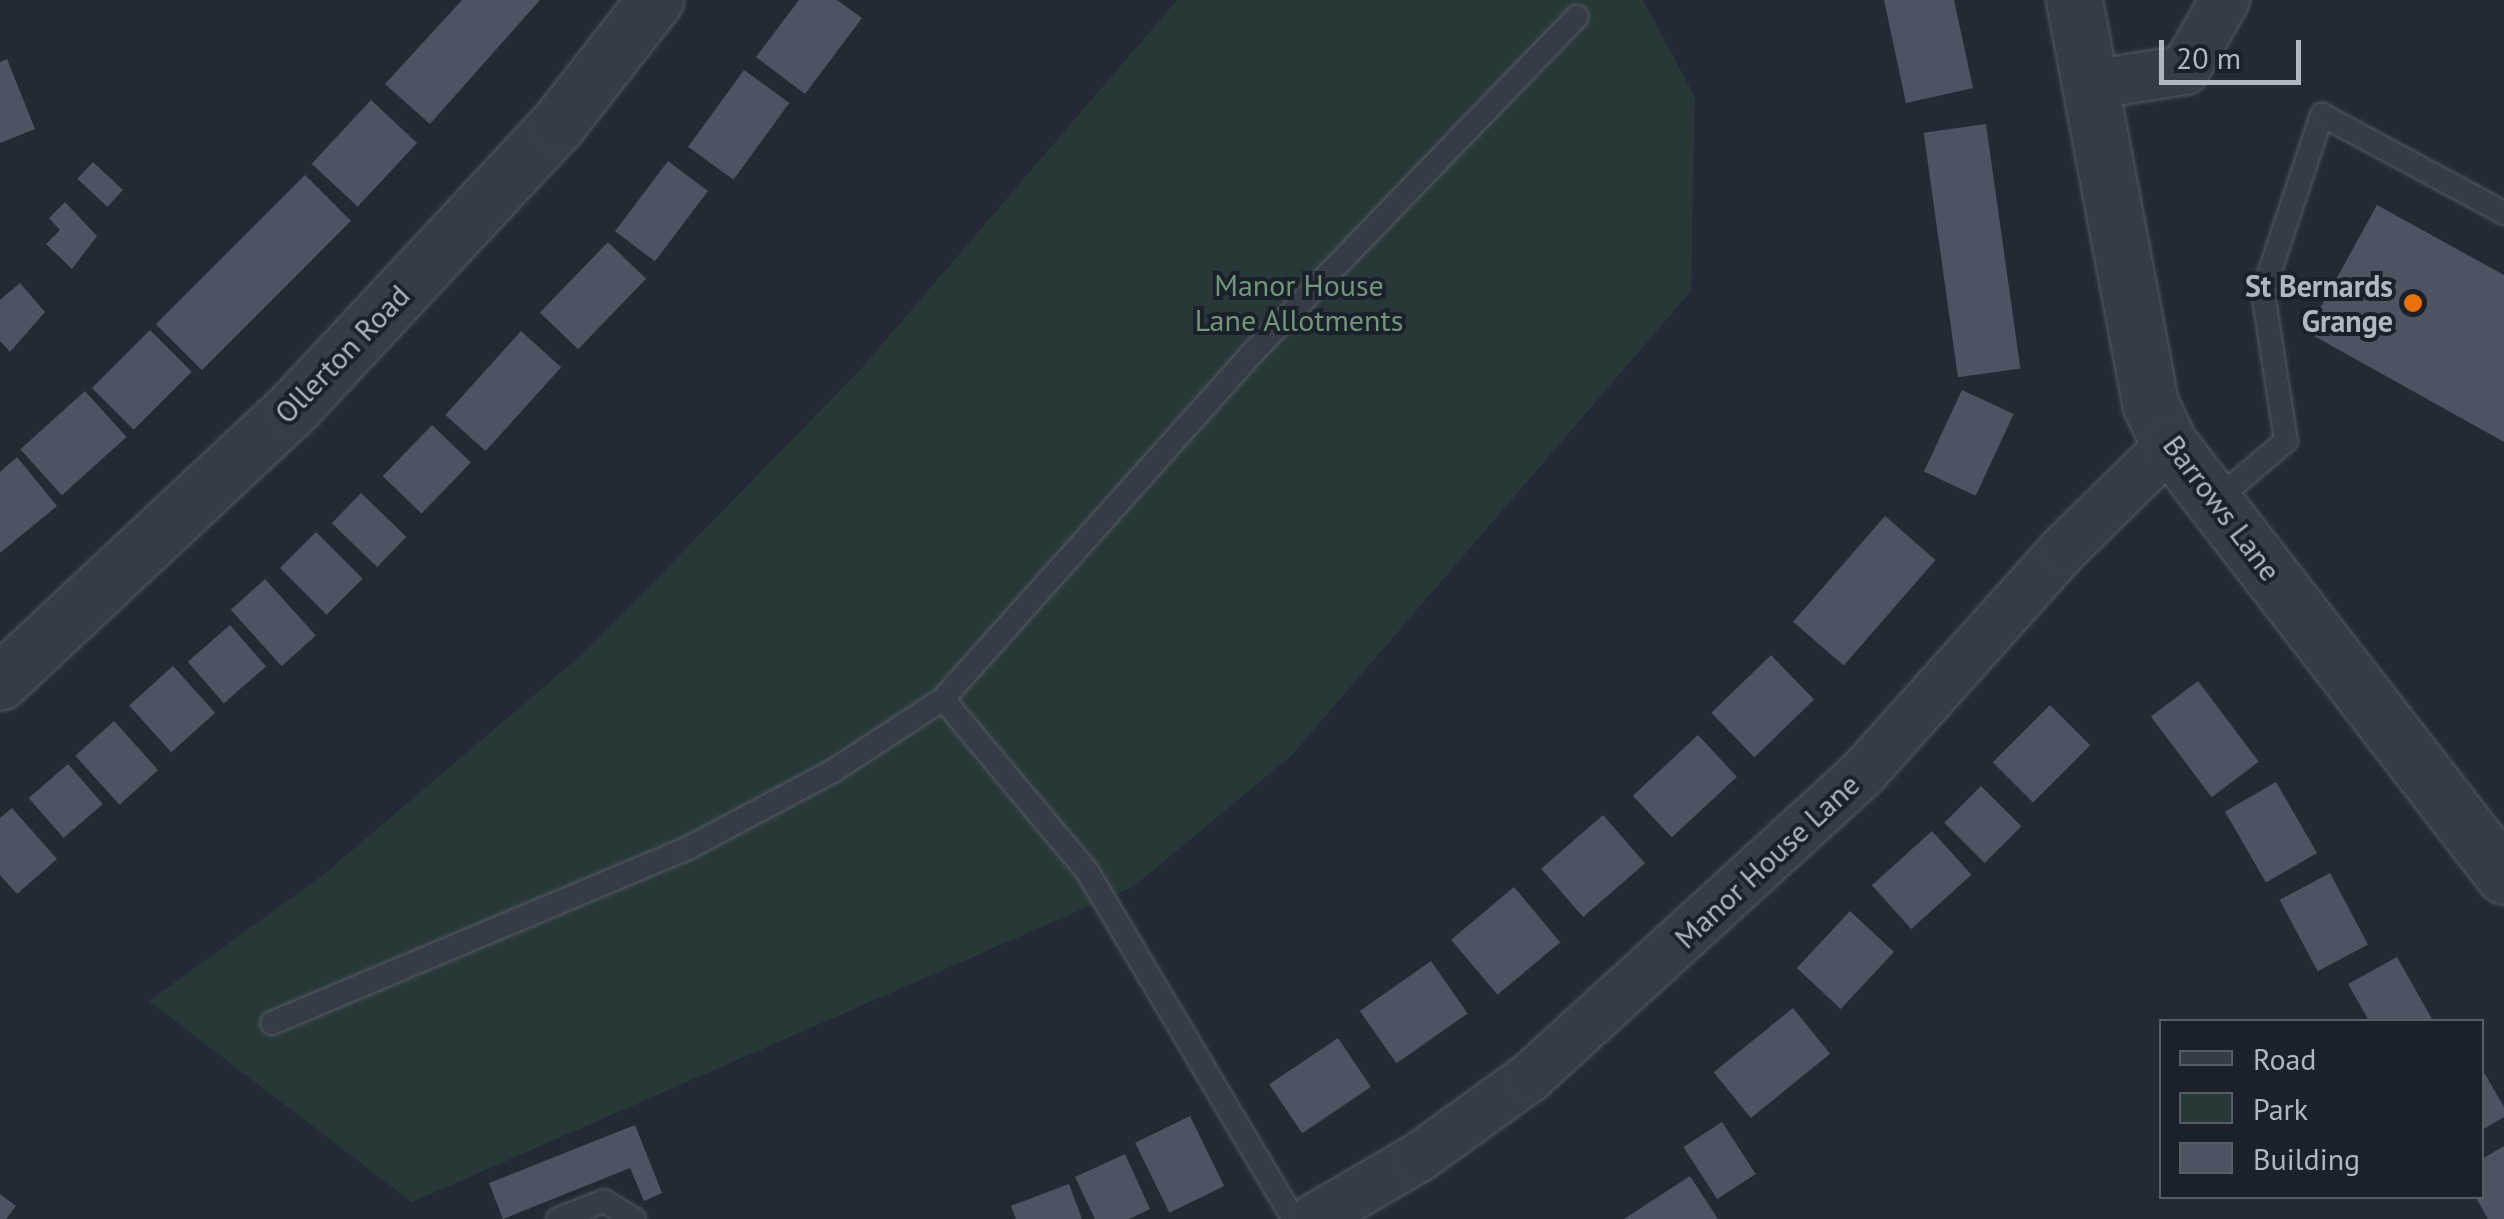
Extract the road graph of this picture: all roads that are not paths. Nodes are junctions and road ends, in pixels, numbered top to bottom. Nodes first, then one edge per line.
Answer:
1 (655, 0) edge
2 (2074, 0) edge
3 (2226, 0) edge
4 (1577, 16) dead end
5 (2090, 85) junction
6 (2504, 213) edge
7 (2170, 445) junction
8 (2215, 500) junction
9 (0, 682) edge
10 (944, 699) junction
11 (2489, 859) edge
12 (2504, 901) edge
13 (272, 1023) dead end
14 (558, 1219) edge
15 (634, 1219) edge
16 (1294, 1219) edge
17 (1313, 1219) edge

1 - 9 street, Ollerton Road
2 - 5 street, Barrows Lane
3 - 5 street
4 - 10 lane
5 - 7 street, Barrows Lane
6 - 8 lane
7 - 8 street, Barrows Lane
7 - 17 street, Manor House Lane
8 - 11 street, Barrows Lane
10 - 13 lane
10 - 16 lane
11 - 12 street, Barrows Lane
14 - 15 lane

